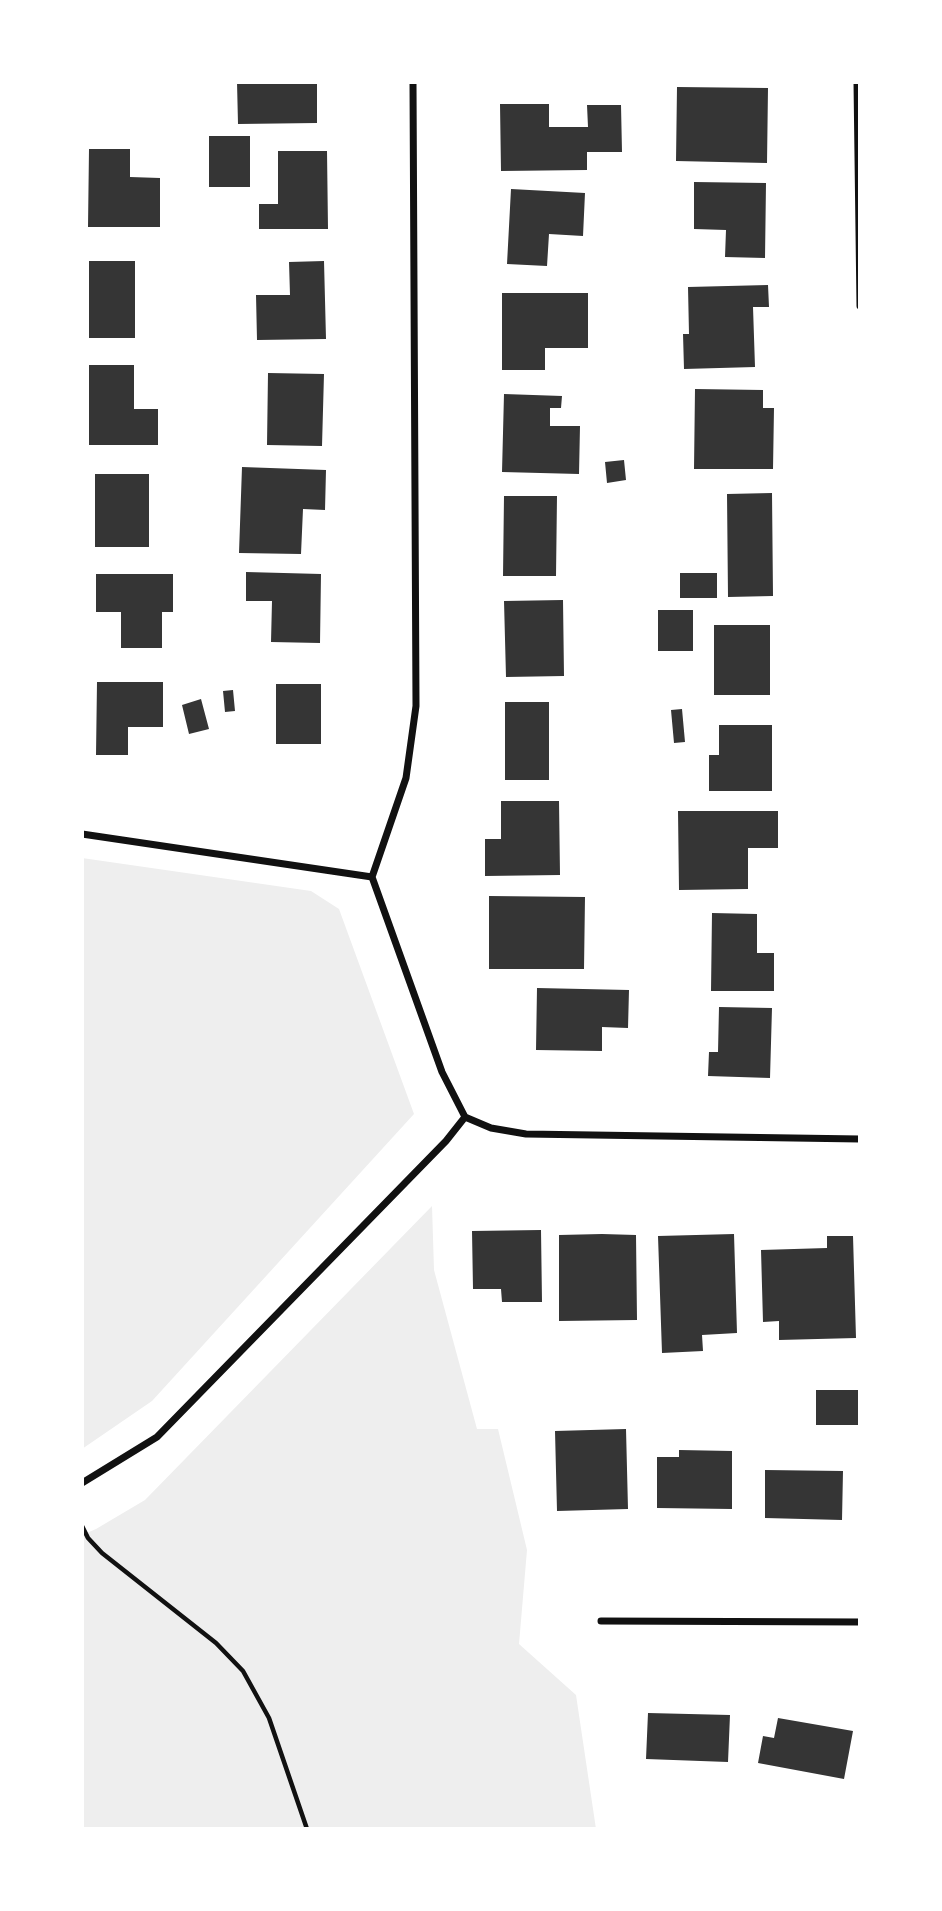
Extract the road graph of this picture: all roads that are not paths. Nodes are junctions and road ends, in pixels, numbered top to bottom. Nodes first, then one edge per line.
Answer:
1 (413, 82) edge
2 (858, 82) edge
3 (860, 306) edge
4 (82, 834) edge
5 (372, 877) junction
6 (465, 1117) junction
7 (860, 1139) edge
8 (82, 1483) edge
9 (601, 1621) dead end
10 (860, 1622) edge

1 - 5 street
2 - 3 street
4 - 5 street
5 - 6 street
6 - 7 street
6 - 8 street
9 - 10 street

